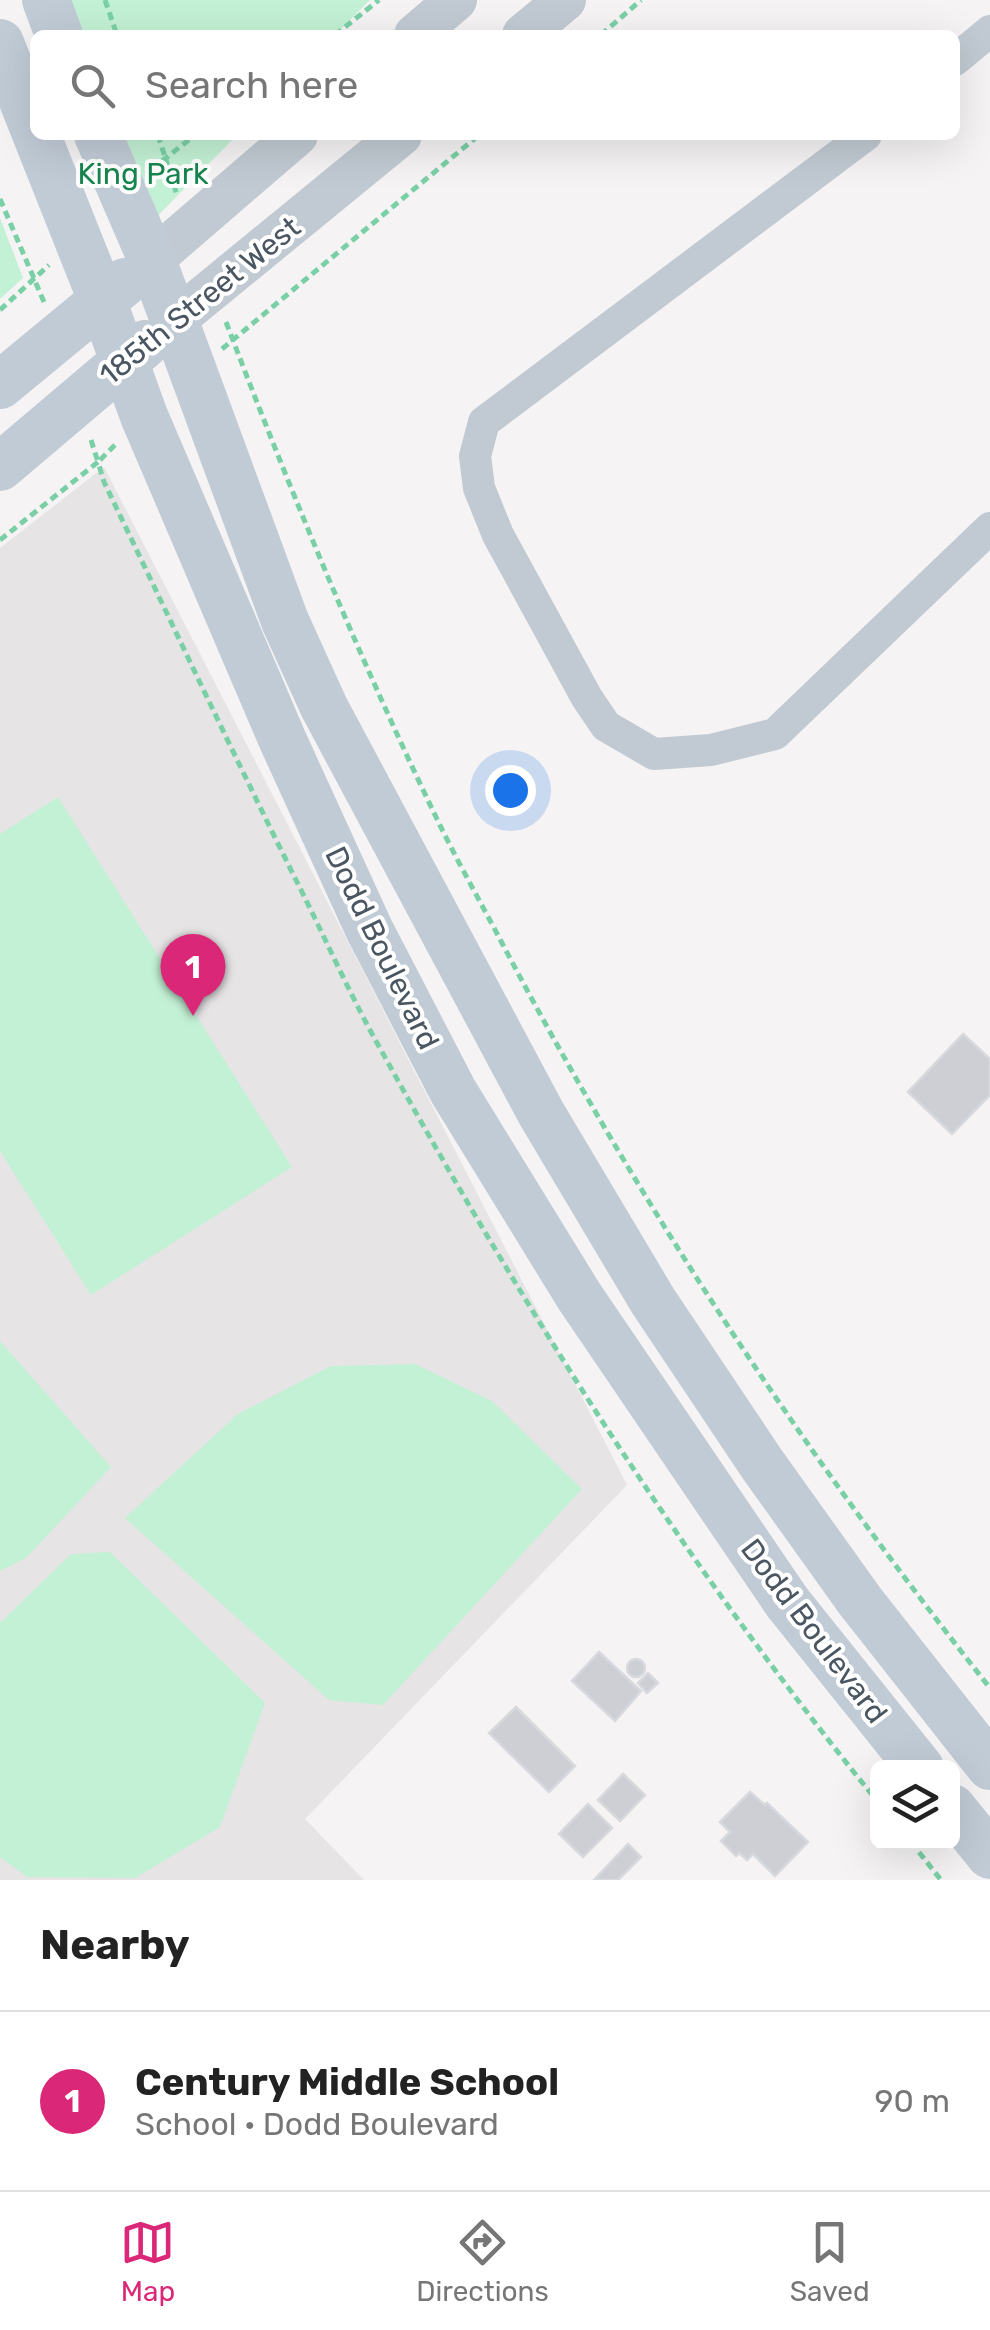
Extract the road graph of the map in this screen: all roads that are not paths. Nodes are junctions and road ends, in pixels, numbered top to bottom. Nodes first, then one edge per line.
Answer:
1 (46, 0) edge
2 (456, 0) edge
3 (565, 0) edge
4 (58, 30) edge
5 (421, 30) edge
6 (528, 30) edge
7 (990, 31) edge
8 (0, 44) edge
9 (960, 56) edge
10 (30, 119) edge
11 (38, 140) edge
12 (100, 140) edge
13 (291, 140) edge
14 (396, 140) edge
15 (859, 140) edge
16 (152, 260) junction
17 (102, 300) junction
18 (175, 320) junction
19 (125, 361) junction
20 (0, 385) edge
21 (0, 467) edge
22 (990, 528) edge
23 (914, 1760) edge
24 (990, 1766) edge
25 (960, 1818) edge
26 (990, 1854) edge

1 - 4 main road
2 - 5 street
3 - 6 street
7 - 9 street
8 - 10 main road, Dodd Boulevard
11 - 17 main road, Dodd Boulevard
12 - 16 main road, Dodd Boulevard
13 - 16 street, 185th Street West
14 - 18 street, 185th Street West
15 - 22 street
16 - 17 main road, 185th Street West
16 - 18 main road, Dodd Boulevard
17 - 19 main road, Dodd Boulevard
17 - 20 main road, 185th Street West
18 - 19 main road, 185th Street West
18 - 24 main road, Dodd Boulevard
19 - 21 main road, 185th Street West
19 - 23 main road, Dodd Boulevard
25 - 26 main road

